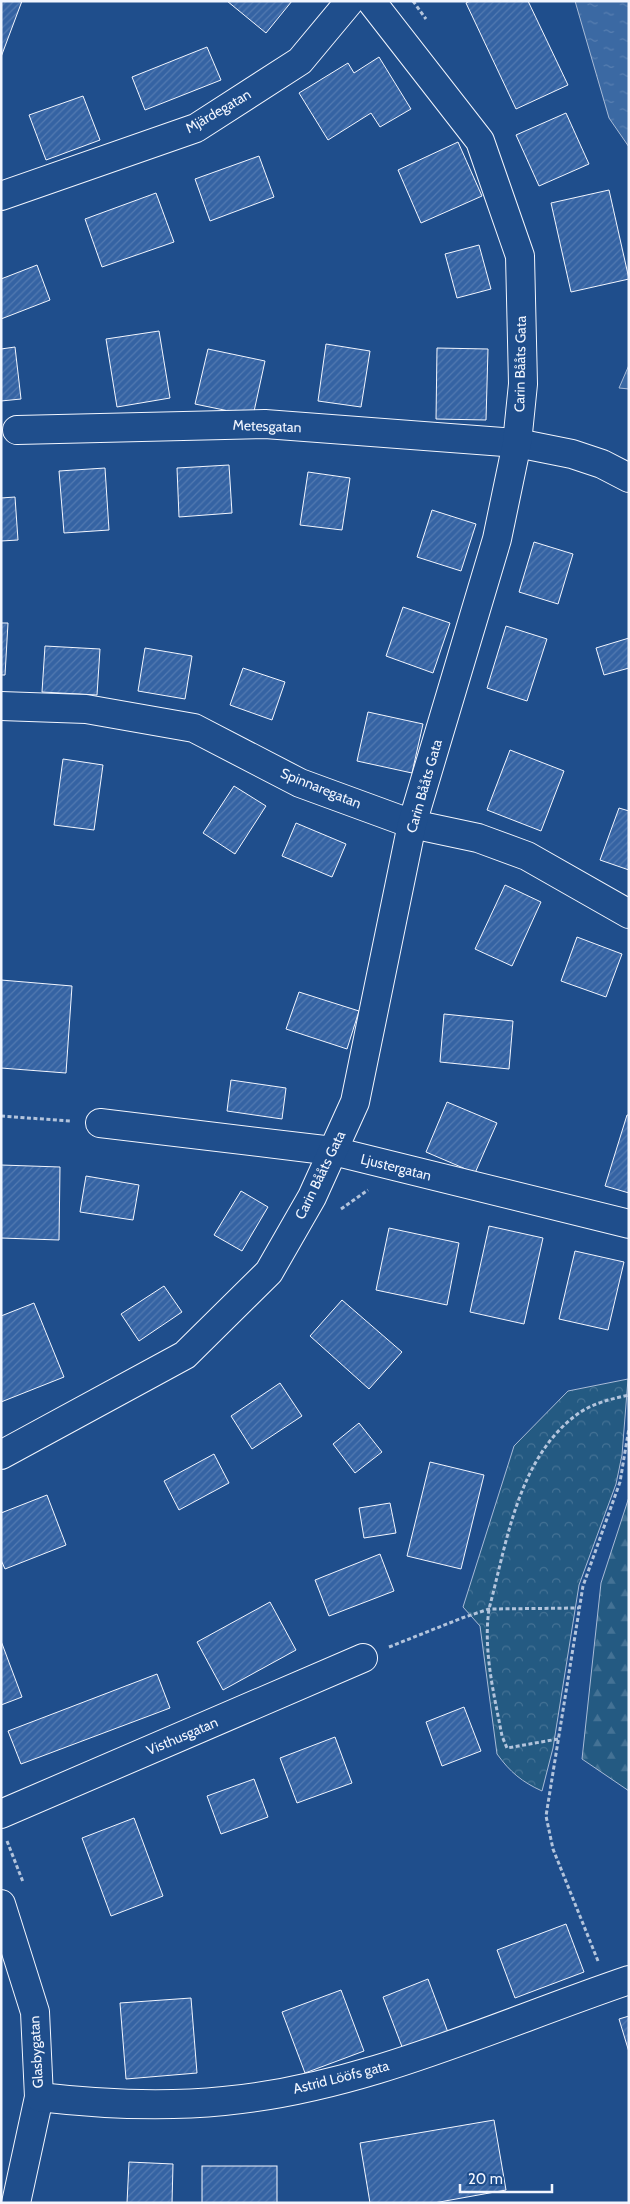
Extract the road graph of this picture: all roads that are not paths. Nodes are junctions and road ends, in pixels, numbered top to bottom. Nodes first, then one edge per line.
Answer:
1 (350, 1) edge
2 (371, 1) edge
3 (1, 196) edge
4 (17, 430) dead end
5 (516, 443) junction
6 (629, 478) edge
7 (1, 706) edge
8 (412, 824) junction
9 (629, 914) edge
10 (103, 1123) road end
11 (333, 1151) junction
12 (629, 1224) edge
13 (1, 1455) edge
14 (363, 1658) road end
15 (1, 1814) edge
16 (1, 1904) edge
17 (619, 1983) edge
18 (39, 2097) junction
19 (16, 2203) edge

1 - 3 street, Mjärdegatan
2 - 5 street, Carin Bååts Gata
4 - 5 street, Metesgatan
5 - 6 street, Metesgatan
5 - 8 street, Carin Bååts Gata
7 - 8 street, Spinnaregatan
8 - 9 street, Spinnaregatan
8 - 11 street, Carin Bååts Gata
10 - 11 street, Ljustergatan
11 - 12 street, Ljustergatan
11 - 13 street, Carin Bååts Gata
14 - 15 street, Visthusgatan
16 - 18 street, Glasbygatan
17 - 18 street, Astrid Lööfs gata
18 - 19 street, Glasbygatan

